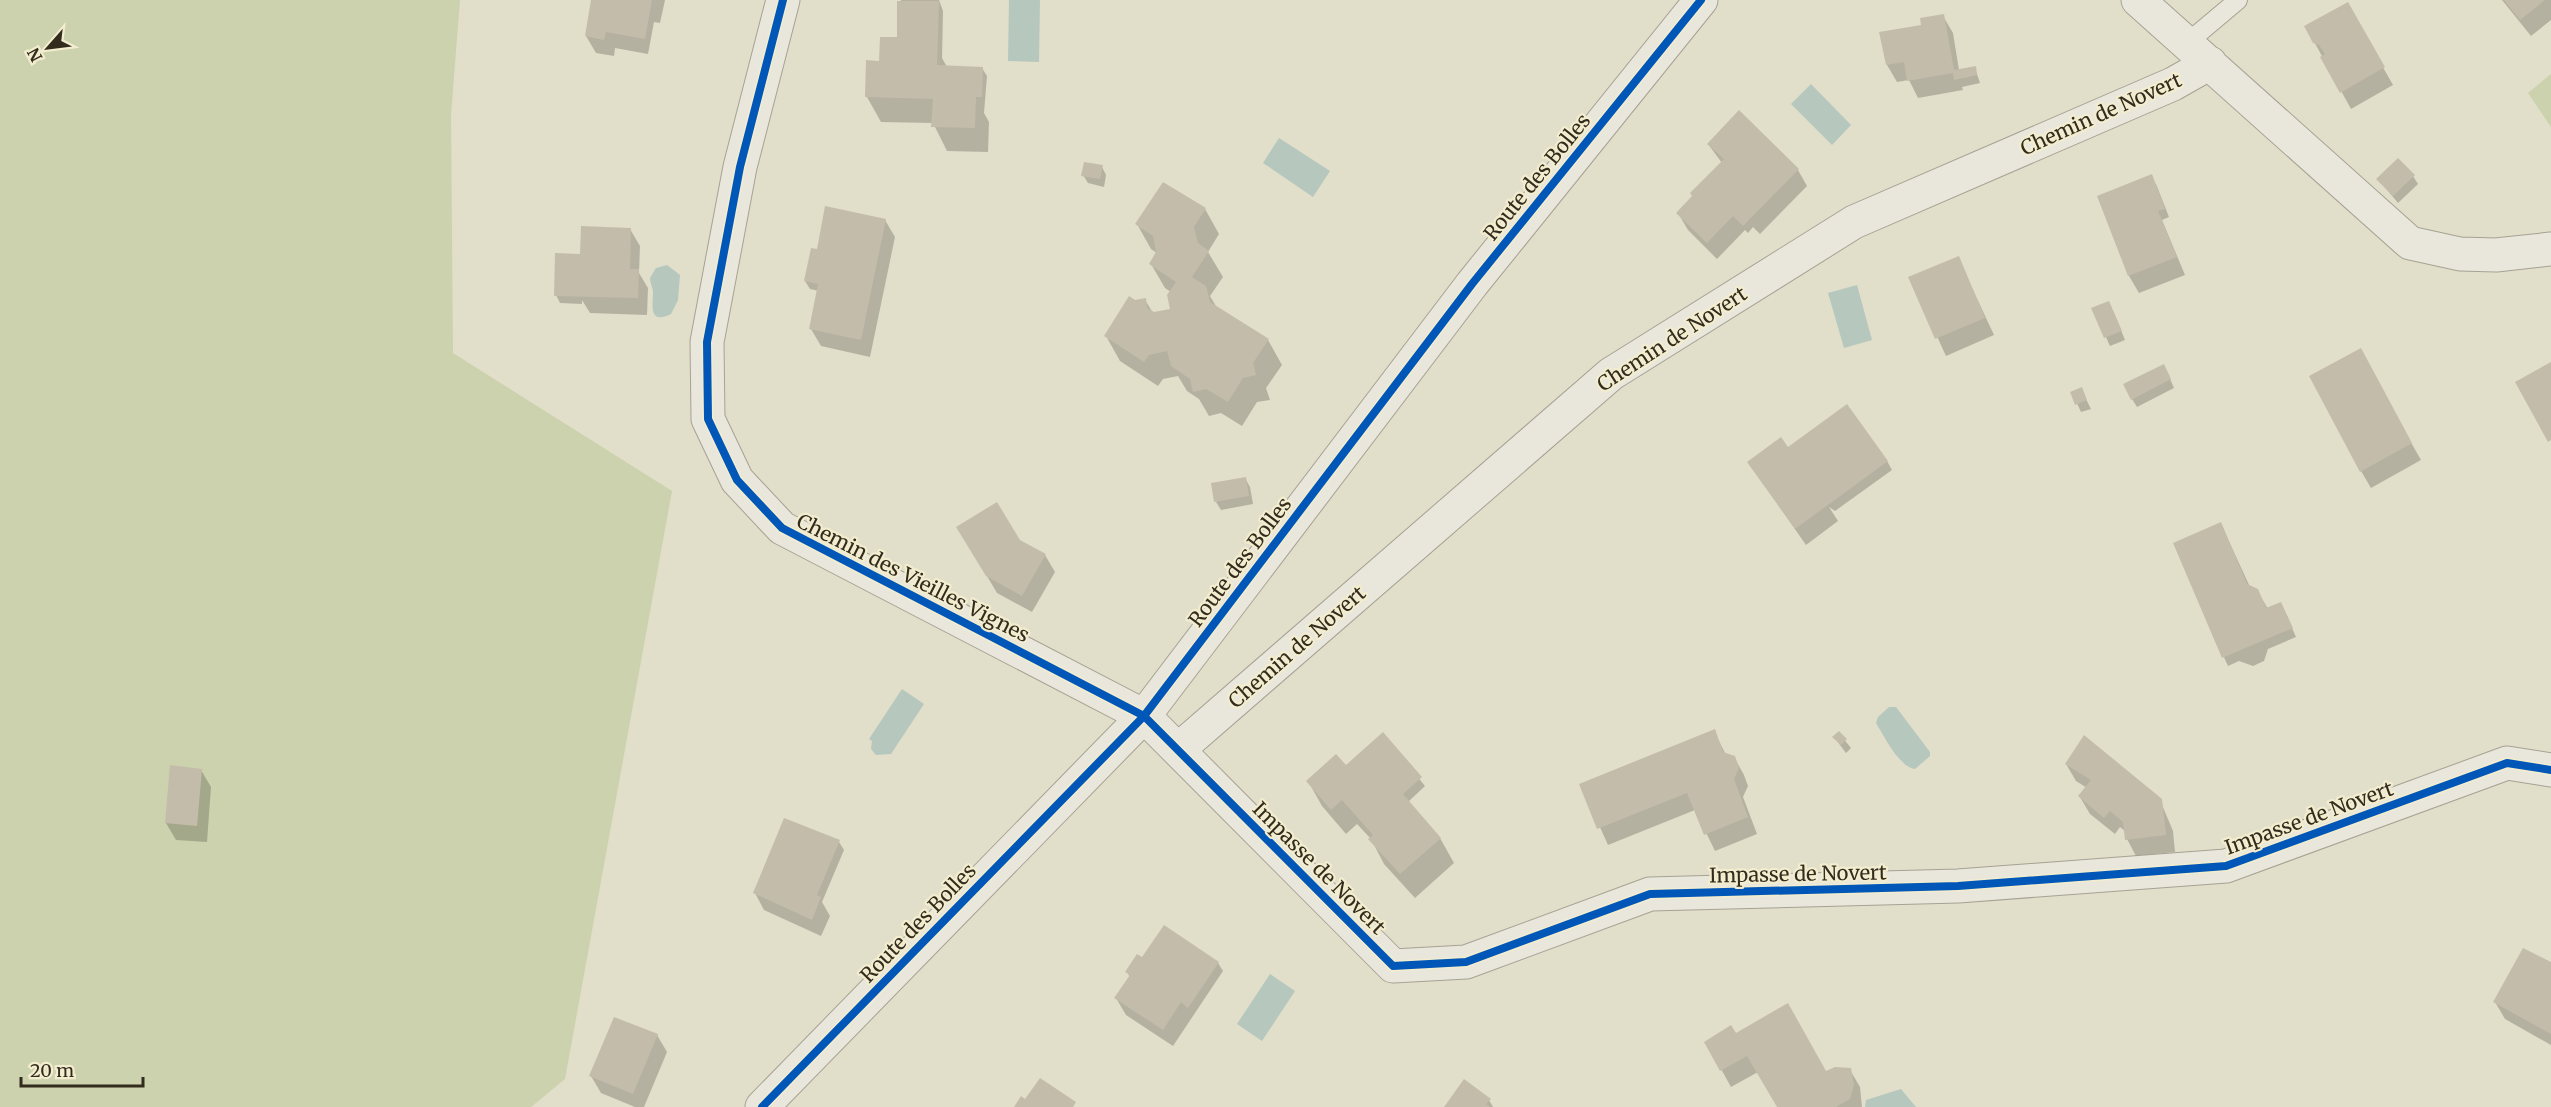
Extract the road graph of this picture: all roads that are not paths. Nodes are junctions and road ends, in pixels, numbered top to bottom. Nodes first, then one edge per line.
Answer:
1 (783, 0) edge
2 (1701, 0) edge
3 (2138, 0) edge
4 (2238, 0) edge
5 (2198, 53) junction
6 (2551, 249) edge
7 (1144, 716) junction
8 (1179, 750) junction
9 (2551, 770) edge
10 (773, 1103) edge

1 - 7 street, Chemin des Vieilles Vignes
2 - 7 street, Route des Bolles
3 - 5 street, Chemin de Novert
4 - 5 lane
5 - 6 street, Chemin de Novert
5 - 8 street, Chemin de Novert
7 - 8 street, Impasse de Novert
7 - 10 street, Route des Bolles
8 - 9 street, Impasse de Novert

